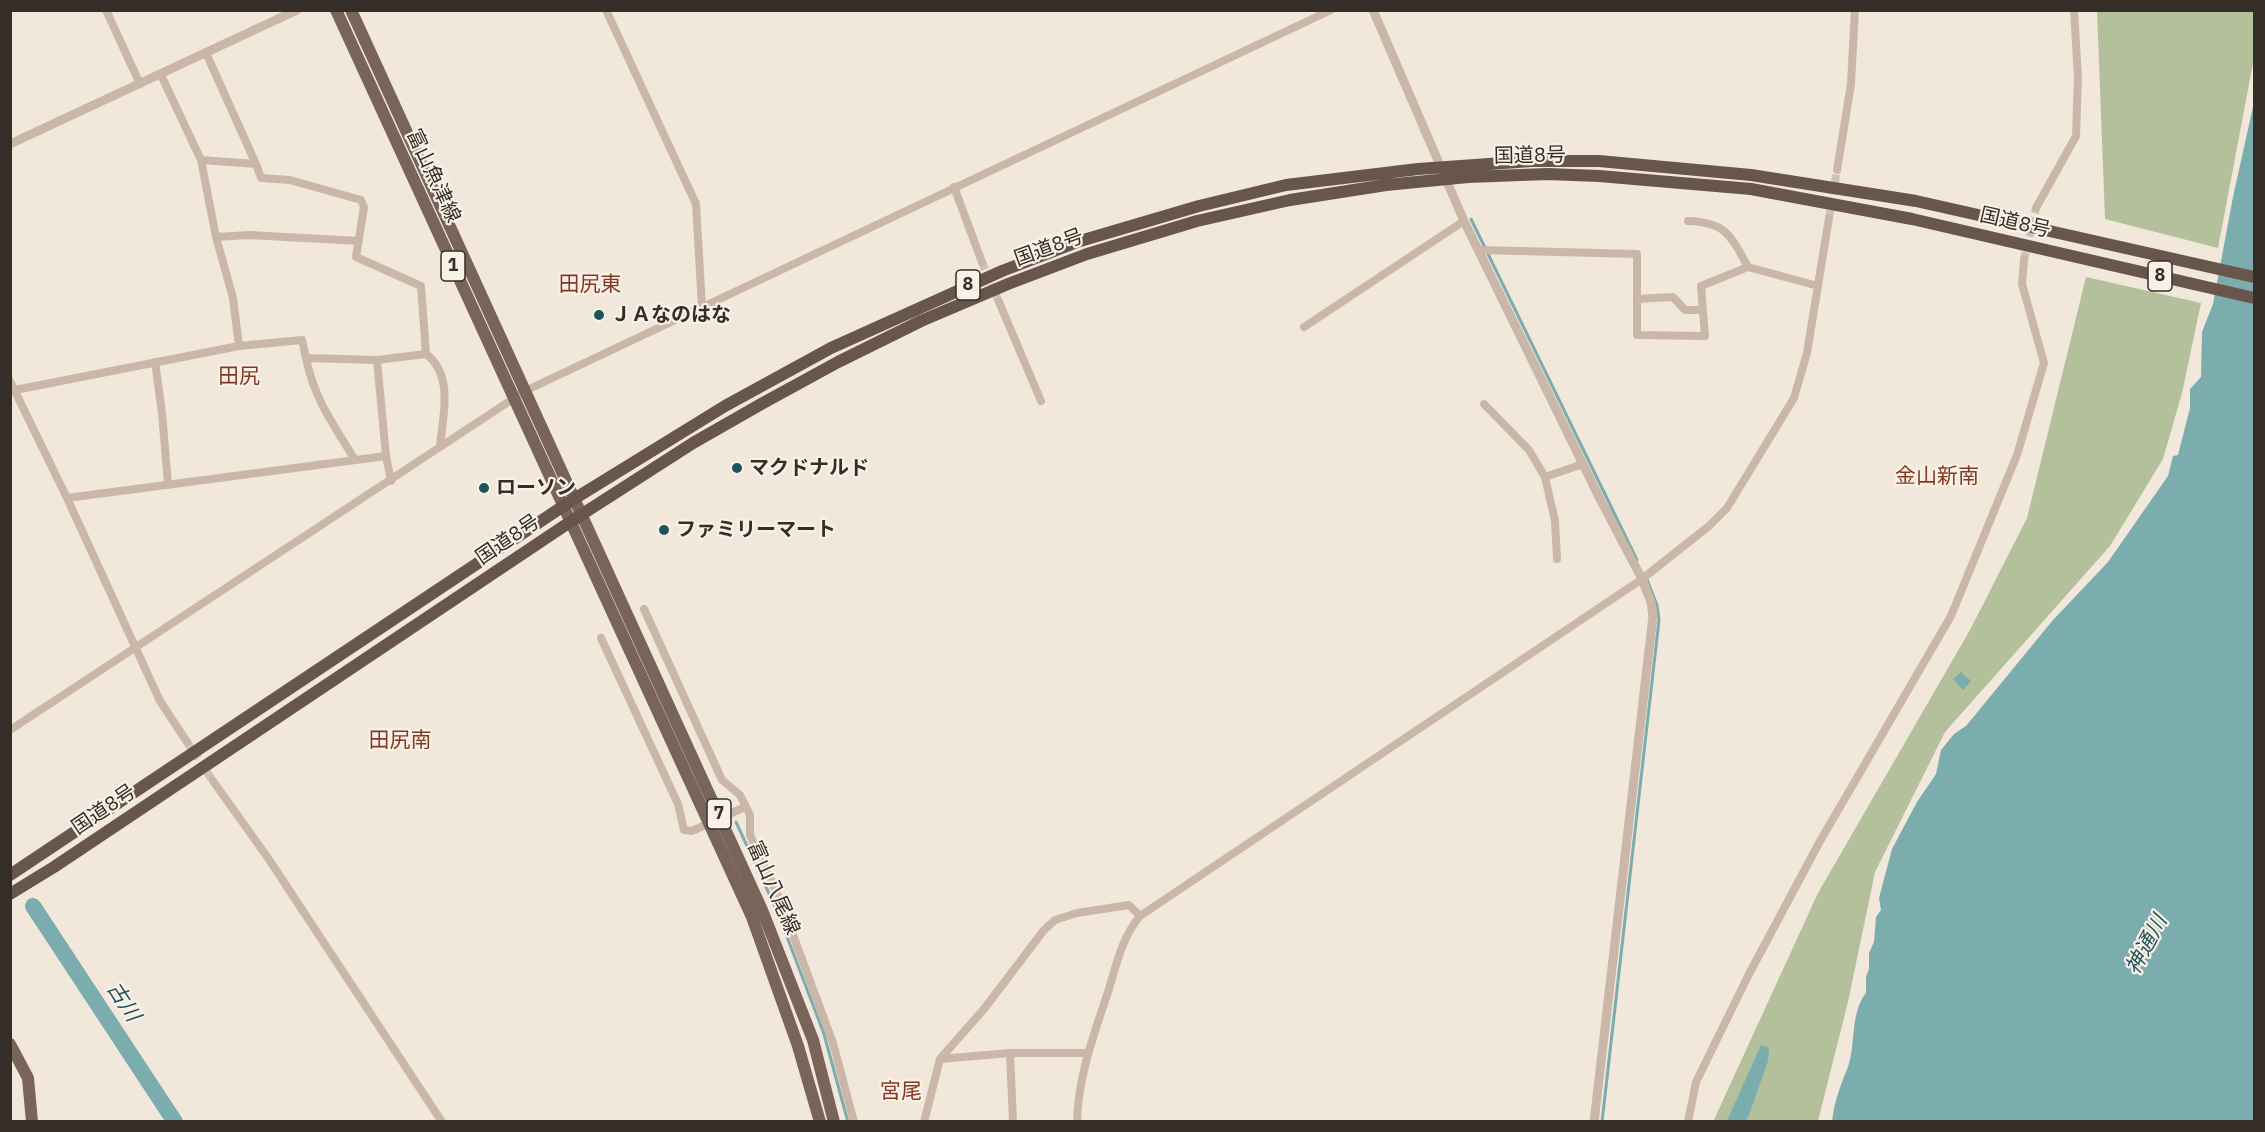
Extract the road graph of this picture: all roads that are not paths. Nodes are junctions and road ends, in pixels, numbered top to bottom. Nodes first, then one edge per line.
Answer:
1 (106, 10) edge
2 (297, 10) edge
3 (336, 10) edge
4 (351, 10) edge
5 (606, 10) edge
6 (1331, 10) edge
7 (1373, 10) edge
8 (1855, 10) edge
9 (2074, 10) edge
10 (206, 53) junction
11 (161, 75) junction
12 (140, 84) junction
13 (10, 144) edge
14 (201, 160) junction
15 (256, 164) junction
16 (1440, 166) junction
17 (1837, 170) tunnel mouth
18 (1446, 179) junction
19 (954, 187) junction
20 (2036, 208) tunnel mouth
21 (1829, 218) tunnel mouth
22 (1464, 221) junction
23 (1688, 221) dead end
24 (216, 237) junction
25 (359, 241) junction
26 (1479, 250) junction
27 (2024, 260) tunnel mouth
28 (982, 262) tunnel mouth
29 (1748, 267) junction
30 (2254, 277) edge
31 (1818, 286) junction
32 (1637, 298) junction
33 (2254, 298) edge
34 (999, 302) tunnel mouth
35 (702, 307) junction
36 (1703, 310) junction
37 (1304, 327) dead end
38 (239, 346) junction
39 (426, 354) junction
40 (306, 358) junction
41 (376, 360) junction
42 (155, 363) junction
43 (12, 387) edge
44 (525, 391) junction
45 (514, 398) junction
46 (1041, 401) dead end
47 (1484, 404) dead end
48 (440, 446) junction
49 (386, 456) junction
50 (355, 460) junction
51 (1583, 464) junction
52 (1545, 477) junction
53 (391, 481) junction
54 (168, 485) junction
55 (67, 498) junction
56 (574, 499) junction
57 (563, 507) junction
58 (582, 514) junction
59 (570, 522) junction
60 (1557, 559) dead end
61 (1642, 579) junction
62 (644, 609) dead end
63 (601, 638) dead end
64 (135, 647) junction
65 (10, 730) edge
66 (187, 742) tunnel mouth
67 (213, 781) tunnel mouth
68 (746, 807) junction
69 (720, 817) junction
70 (709, 824) junction
71 (34, 860) junction
72 (10, 867) edge
73 (54, 867) junction
74 (10, 875) edge
75 (10, 894) edge
76 (10, 900) edge
77 (1140, 916) junction
78 (10, 1044) edge
79 (1010, 1053) junction
80 (1088, 1053) junction
81 (940, 1059) junction
82 (14, 1061) edge
83 (32, 1122) edge
84 (442, 1122) edge
85 (820, 1122) edge
86 (834, 1122) edge
87 (854, 1122) edge
88 (924, 1122) edge
89 (1013, 1122) edge
90 (1077, 1122) edge
91 (1594, 1122) edge
92 (1688, 1122) edge

1 - 12 street
2 - 10 street
3 - 45 main road, 富山魚津線 / 1
4 - 44 main road, 富山魚津線 / 1
5 - 35 street
6 - 19 street
7 - 16 street
8 - 17 street
9 - 20 street
10 - 11 street
10 - 15 street
11 - 12 street
11 - 14 street
12 - 13 street
14 - 15 street
14 - 24 street
15 - 25 street
16 - 18 street
16 - 30 highway, 国道8号 / 8
16 - 56 highway, 国道8号 / 8
18 - 22 street
18 - 33 highway, 国道8号 / 8
18 - 58 highway, 国道8号 / 8
19 - 28 street
19 - 35 street
21 - 31 street
22 - 26 street
22 - 37 street
23 - 29 street
24 - 25 street
24 - 38 street
25 - 39 street
26 - 32 street
26 - 51 street
27 - 92 street
29 - 31 street
29 - 36 street
31 - 61 street
32 - 36 street
32 - 36 street
34 - 46 street
35 - 44 street
38 - 40 street
38 - 42 street
39 - 41 street
39 - 48 street
40 - 41 street
40 - 50 street
41 - 49 street
42 - 43 street
42 - 54 street
43 - 55 street
44 - 45 street
44 - 56 main road, 富山魚津線 / 1
45 - 48 street
45 - 57 main road, 富山魚津線 / 1
47 - 52 street
48 - 53 street
49 - 50 street
49 - 53 street
50 - 54 street
51 - 52 street
51 - 61 street
52 - 60 street
53 - 64 street
54 - 55 street
55 - 64 street
56 - 57 highway, 国道8号 / 8
56 - 58 main road, 富山魚津線 / 1
57 - 59 main road, 富山魚津線 / 1
57 - 71 highway, 国道8号 / 8
58 - 59 highway, 国道8号 / 8
58 - 69 main road, 富山八尾線 / 7
59 - 70 main road, 富山八尾線 / 7
59 - 73 highway, 国道8号 / 8
61 - 77 street
61 - 91 street
62 - 68 street
63 - 70 street
64 - 65 street
64 - 66 street
67 - 84 street
68 - 69 street
68 - 87 street
69 - 70 street
69 - 86 main road, 富山八尾線 / 7
70 - 85 main road, 富山八尾線 / 7
71 - 72 highway
71 - 74 highway, 国道8号 / 8
73 - 75 highway, 国道8号 / 8
73 - 76 highway
77 - 80 street
77 - 81 street
78 - 82 main road
79 - 80 street
79 - 81 street
79 - 89 street
80 - 90 street
81 - 88 street
82 - 83 main road

